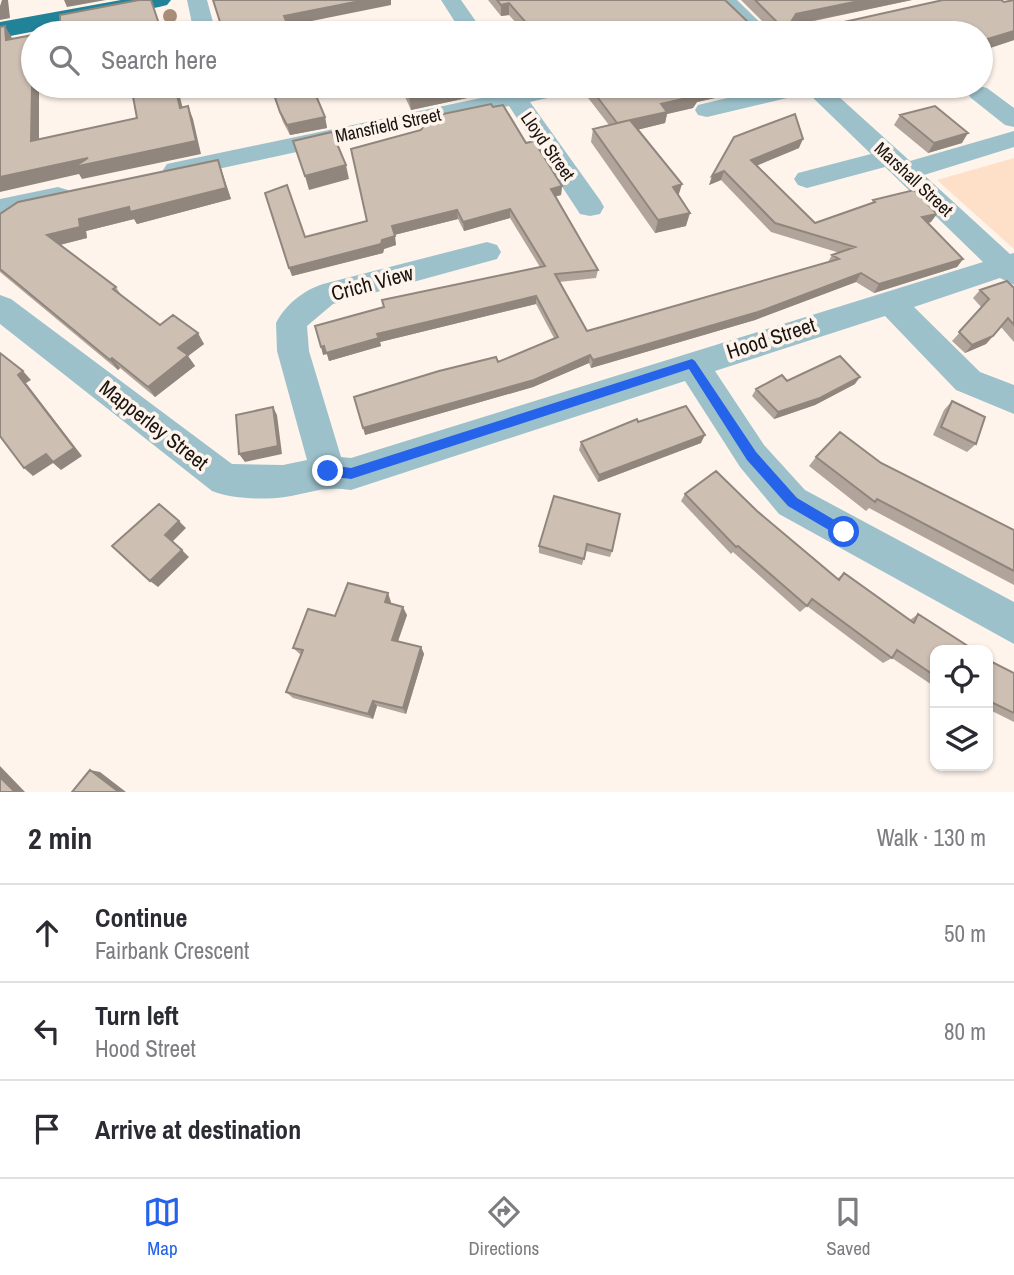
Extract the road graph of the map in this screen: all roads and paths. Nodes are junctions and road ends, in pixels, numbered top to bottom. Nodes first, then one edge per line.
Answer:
1 (159, 0) edge
2 (197, 0) edge
3 (451, 0) edge
4 (725, 0) edge
5 (48, 21) edge
6 (202, 21) edge
7 (465, 21) edge
8 (747, 21) edge
9 (21, 26) edge
10 (0, 30) edge
11 (485, 98) edge
12 (515, 98) edge
13 (757, 98) edge
14 (827, 98) edge
15 (985, 98) edge
16 (707, 110) edge
17 (1014, 120) edge
18 (1014, 139) edge
19 (899, 164) junction
20 (146, 177) edge
21 (807, 179) dead end
22 (80, 191) edge
23 (590, 207) dead end
24 (0, 208) edge
25 (487, 252) dead end
26 (1011, 267) edge
27 (889, 301) junction
28 (0, 307) edge
29 (692, 364) junction
30 (1014, 400) edge
31 (328, 471) junction
32 (1014, 624) edge

1 - 5 highway
2 - 6 street
3 - 7 street
4 - 8 street
9 - 10 highway
11 - 20 street, Mansfield Street
12 - 23 street, Lloyd Street
13 - 16 street
14 - 19 street, Marshall Street
15 - 17 street
18 - 19 street
19 - 21 street
19 - 26 street, Marshall Street
22 - 24 street
25 - 31 street, Crich View
26 - 27 street, Hood Street
27 - 29 street, Hood Street
27 - 30 street
28 - 31 street, Mapperley Street
29 - 31 street, Hood Street
29 - 32 street

